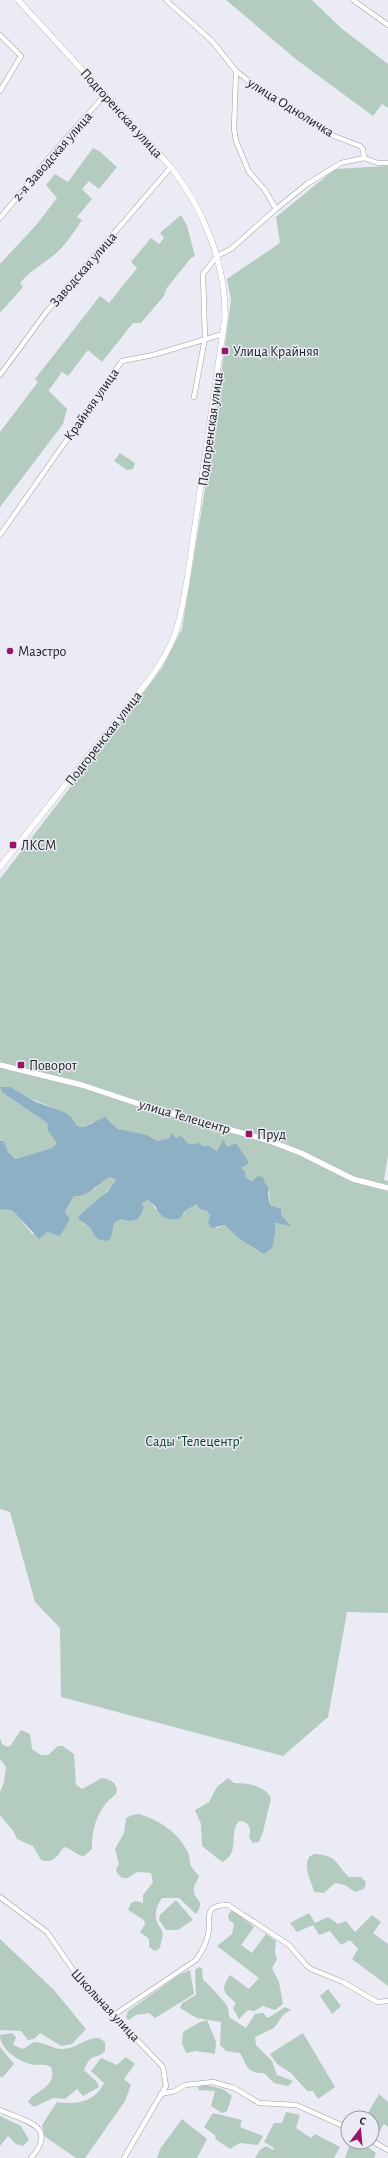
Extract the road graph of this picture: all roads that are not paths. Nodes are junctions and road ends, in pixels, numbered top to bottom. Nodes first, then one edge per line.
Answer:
1 (18, 0) edge
2 (166, 0) edge
3 (354, 0) edge
4 (388, 25) edge
5 (0, 35) edge
6 (236, 71) junction
7 (0, 91) edge
8 (106, 95) junction
9 (364, 158) junction
10 (388, 163) edge
11 (171, 167) junction
12 (276, 209) junction
13 (0, 218) edge
14 (217, 256) junction
15 (223, 334) junction
16 (205, 338) junction
17 (0, 375) edge
18 (194, 397) dead end
19 (1, 534) edge
20 (0, 867) edge
21 (0, 1065) edge
22 (388, 1188) edge
23 (0, 1897) edge
24 (388, 2001) edge
25 (114, 2015) junction
26 (161, 2094) junction
27 (0, 2110) edge
28 (340, 2124) edge
29 (31, 2158) edge
30 (124, 2158) edge

1 - 8 street, Подгоренская улица
2 - 6 street, улица Одноличка
3 - 4 street
5 - 7 street
6 - 9 street, улица Одноличка
6 - 12 street
8 - 11 street, Подгоренская улица
8 - 13 street, 2-я Заводская улица
9 - 10 street
9 - 12 street
11 - 14 street, Подгоренская улица
11 - 17 street, Заводская улица
12 - 14 street
14 - 15 street, Подгоренская улица
14 - 16 street
15 - 16 street, Крайняя улица
15 - 20 street, Подгоренская улица
16 - 18 street
16 - 19 street, Крайняя улица
21 - 22 street, улица Телецентр
23 - 25 street, Школьная улица
24 - 25 street
25 - 26 street, Школьная улица
26 - 28 street
26 - 30 street
27 - 29 street

